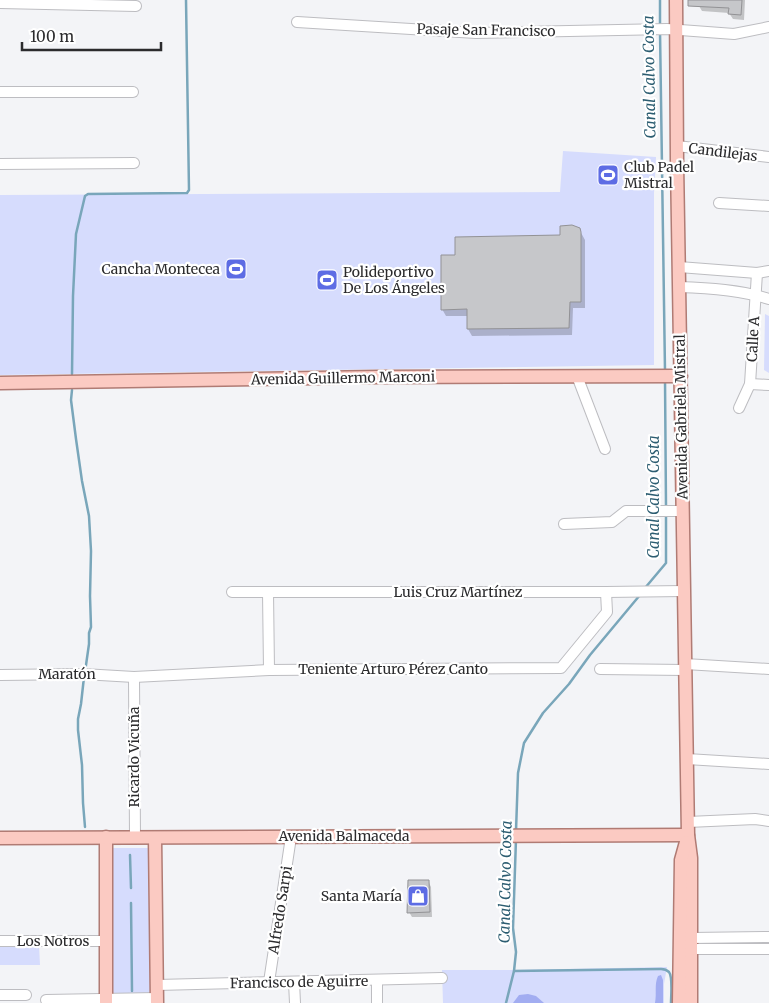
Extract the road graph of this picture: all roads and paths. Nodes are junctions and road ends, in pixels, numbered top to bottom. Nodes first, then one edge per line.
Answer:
1 (676, 0) edge
2 (0, 3) edge
3 (136, 6) dead end
4 (297, 22) dead end
5 (769, 27) edge
6 (671, 29) junction
7 (0, 92) edge
8 (133, 92) dead end
9 (677, 146) junction
10 (769, 157) edge
11 (134, 163) dead end
12 (0, 164) edge
13 (719, 204) dead end
14 (769, 206) edge
15 (679, 267) junction
16 (769, 271) edge
17 (757, 273) junction
18 (679, 287) junction
19 (756, 294) junction
20 (769, 299) edge
21 (671, 375) junction
22 (577, 376) junction
23 (2, 384) edge
24 (750, 384) junction
25 (769, 385) edge
26 (739, 408) dead end
27 (604, 448) dead end
28 (677, 511) junction
29 (564, 524) dead end
30 (684, 591) junction
31 (232, 592) dead end
32 (268, 592) junction
33 (606, 592) junction
34 (685, 667) junction
35 (600, 669) dead end
36 (769, 669) edge
37 (269, 670) junction
38 (0, 675) edge
39 (134, 677) junction
40 (687, 759) junction
41 (769, 764) edge
42 (769, 821) edge
43 (688, 822) junction
44 (688, 835) junction
45 (106, 837) junction
46 (291, 837) junction
47 (0, 838) edge
48 (135, 838) junction
49 (155, 838) junction
50 (769, 937) edge
51 (106, 940) junction
52 (0, 941) edge
53 (691, 943) junction
54 (769, 949) edge
55 (442, 978) dead end
56 (377, 980) junction
57 (269, 982) junction
58 (294, 982) junction
59 (0, 995) edge
60 (26, 995) dead end
61 (157, 995) edge
62 (46, 1000) dead end
63 (106, 1001) edge
64 (295, 1003) edge
65 (377, 1003) edge
66 (679, 1003) edge
67 (691, 1003) edge

1 - 6 main road, Avenida Gabriela Mistral
2 - 3 street
4 - 6 street, Pasaje San Francisco
5 - 6 street, Pasaje San Francisco
6 - 9 main road, Avenida Gabriela Mistral
7 - 8 street
9 - 10 street, Candilejas
9 - 15 main road, Avenida Gabriela Mistral
11 - 12 street
13 - 14 street
15 - 17 street
15 - 18 main road, Avenida Gabriela Mistral
16 - 17 street
17 - 19 street, Calle A
18 - 19 street, Calle A
18 - 21 main road, Avenida Gabriela Mistral
19 - 20 street, Calle A
19 - 24 street, Calle A
21 - 22 main road, Avenida Guillermo Marconi
21 - 28 main road, Avenida Gabriela Mistral
22 - 23 main road, Avenida Guillermo Marconi
22 - 27 street
24 - 25 street
24 - 26 street, Calle A
28 - 29 street
28 - 30 main road, Avenida Gabriela Mistral
30 - 33 street, Luis Cruz Martínez
30 - 34 main road, Avenida Gabriela Mistral
31 - 32 street, Luis Cruz Martínez
32 - 33 street, Luis Cruz Martínez
32 - 37 street
33 - 37 street, Teniente Arturo Pérez Canto
34 - 35 street
34 - 36 street
34 - 40 main road, Avenida Gabriela Mistral
37 - 39 street, Teniente Arturo Pérez Canto
38 - 39 street, Maratón
39 - 48 street, Ricardo Vicuña
40 - 41 street
40 - 43 main road, Avenida Gabriela Mistral
42 - 43 street
43 - 44 main road, Avenida Gabriela Mistral
44 - 46 main road, Avenida Balmaceda
44 - 53 main road, Avenida Gabriela Mistral
44 - 66 main road, Avenida Gabriela Mistral
45 - 47 main road, Avenida Balmaceda
45 - 48 main road, Avenida Balmaceda
45 - 51 main road
46 - 49 main road, Avenida Balmaceda
46 - 57 street, Alfredo Sarpi
48 - 49 main road, Avenida Balmaceda
49 - 61 main road
50 - 53 street
51 - 52 street, Los Notros
51 - 63 main road
53 - 54 street
53 - 67 main road, Avenida Gabriela Mistral
55 - 56 street, Francisco de Aguirre
56 - 58 street, Francisco de Aguirre
56 - 65 street
57 - 58 street, Francisco de Aguirre
57 - 61 street, Francisco de Aguirre
58 - 64 street
59 - 60 street
61 - 63 street, Francisco de Aguirre
62 - 63 street, Francisco de Aguirre

